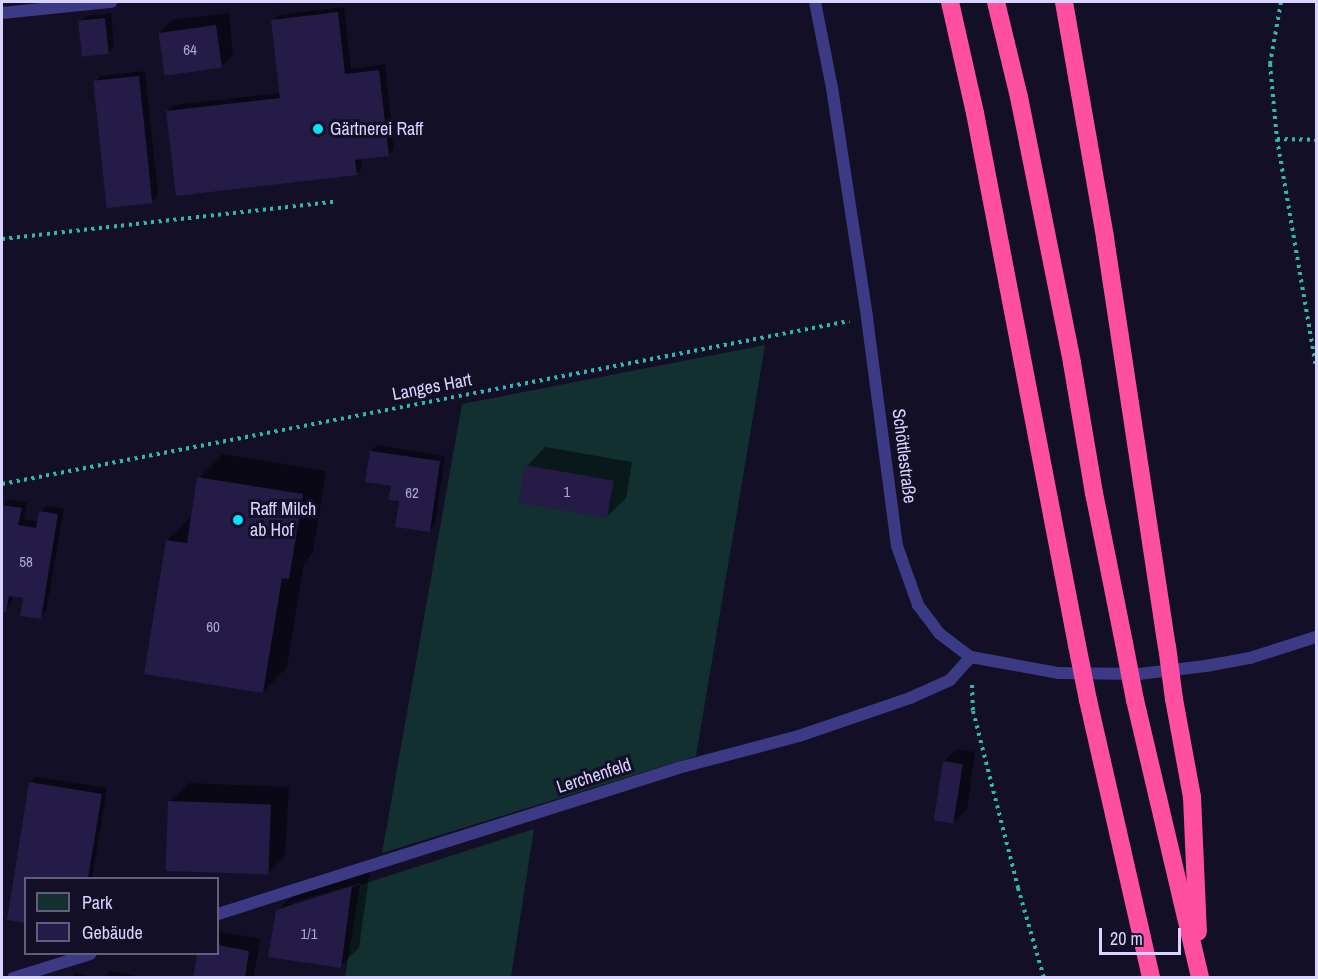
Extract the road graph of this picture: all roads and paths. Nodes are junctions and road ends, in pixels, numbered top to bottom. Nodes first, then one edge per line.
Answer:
1 (111, 2) edge
2 (815, 2) edge
3 (950, 2) edge
4 (996, 2) edge
5 (1064, 2) edge
6 (1281, 2) edge
7 (2, 13) edge
8 (1277, 139) junction
9 (1317, 140) edge
10 (334, 202) dead end
11 (2, 239) edge
12 (867, 318) junction
13 (1317, 366) edge
14 (2, 484) edge
15 (1317, 637) edge
16 (971, 657) junction
17 (219, 914) edge
18 (87, 955) edge
19 (1148, 973) edge
20 (1200, 976) edge
21 (13, 978) edge
22 (1044, 978) edge

1 - 7 lane
2 - 12 lane, Schöttlestraße
3 - 19 highway, bridge
4 - 20 highway, bridge
5 - 20 highway, bridge
6 - 8 path
8 - 9 path
8 - 13 path
10 - 11 path
12 - 14 path, Langes Hart
12 - 16 lane, Schöttlestraße
15 - 16 lane, Schöttlestraße
16 - 17 lane, Lerchenfeld
16 - 22 path
18 - 21 lane

